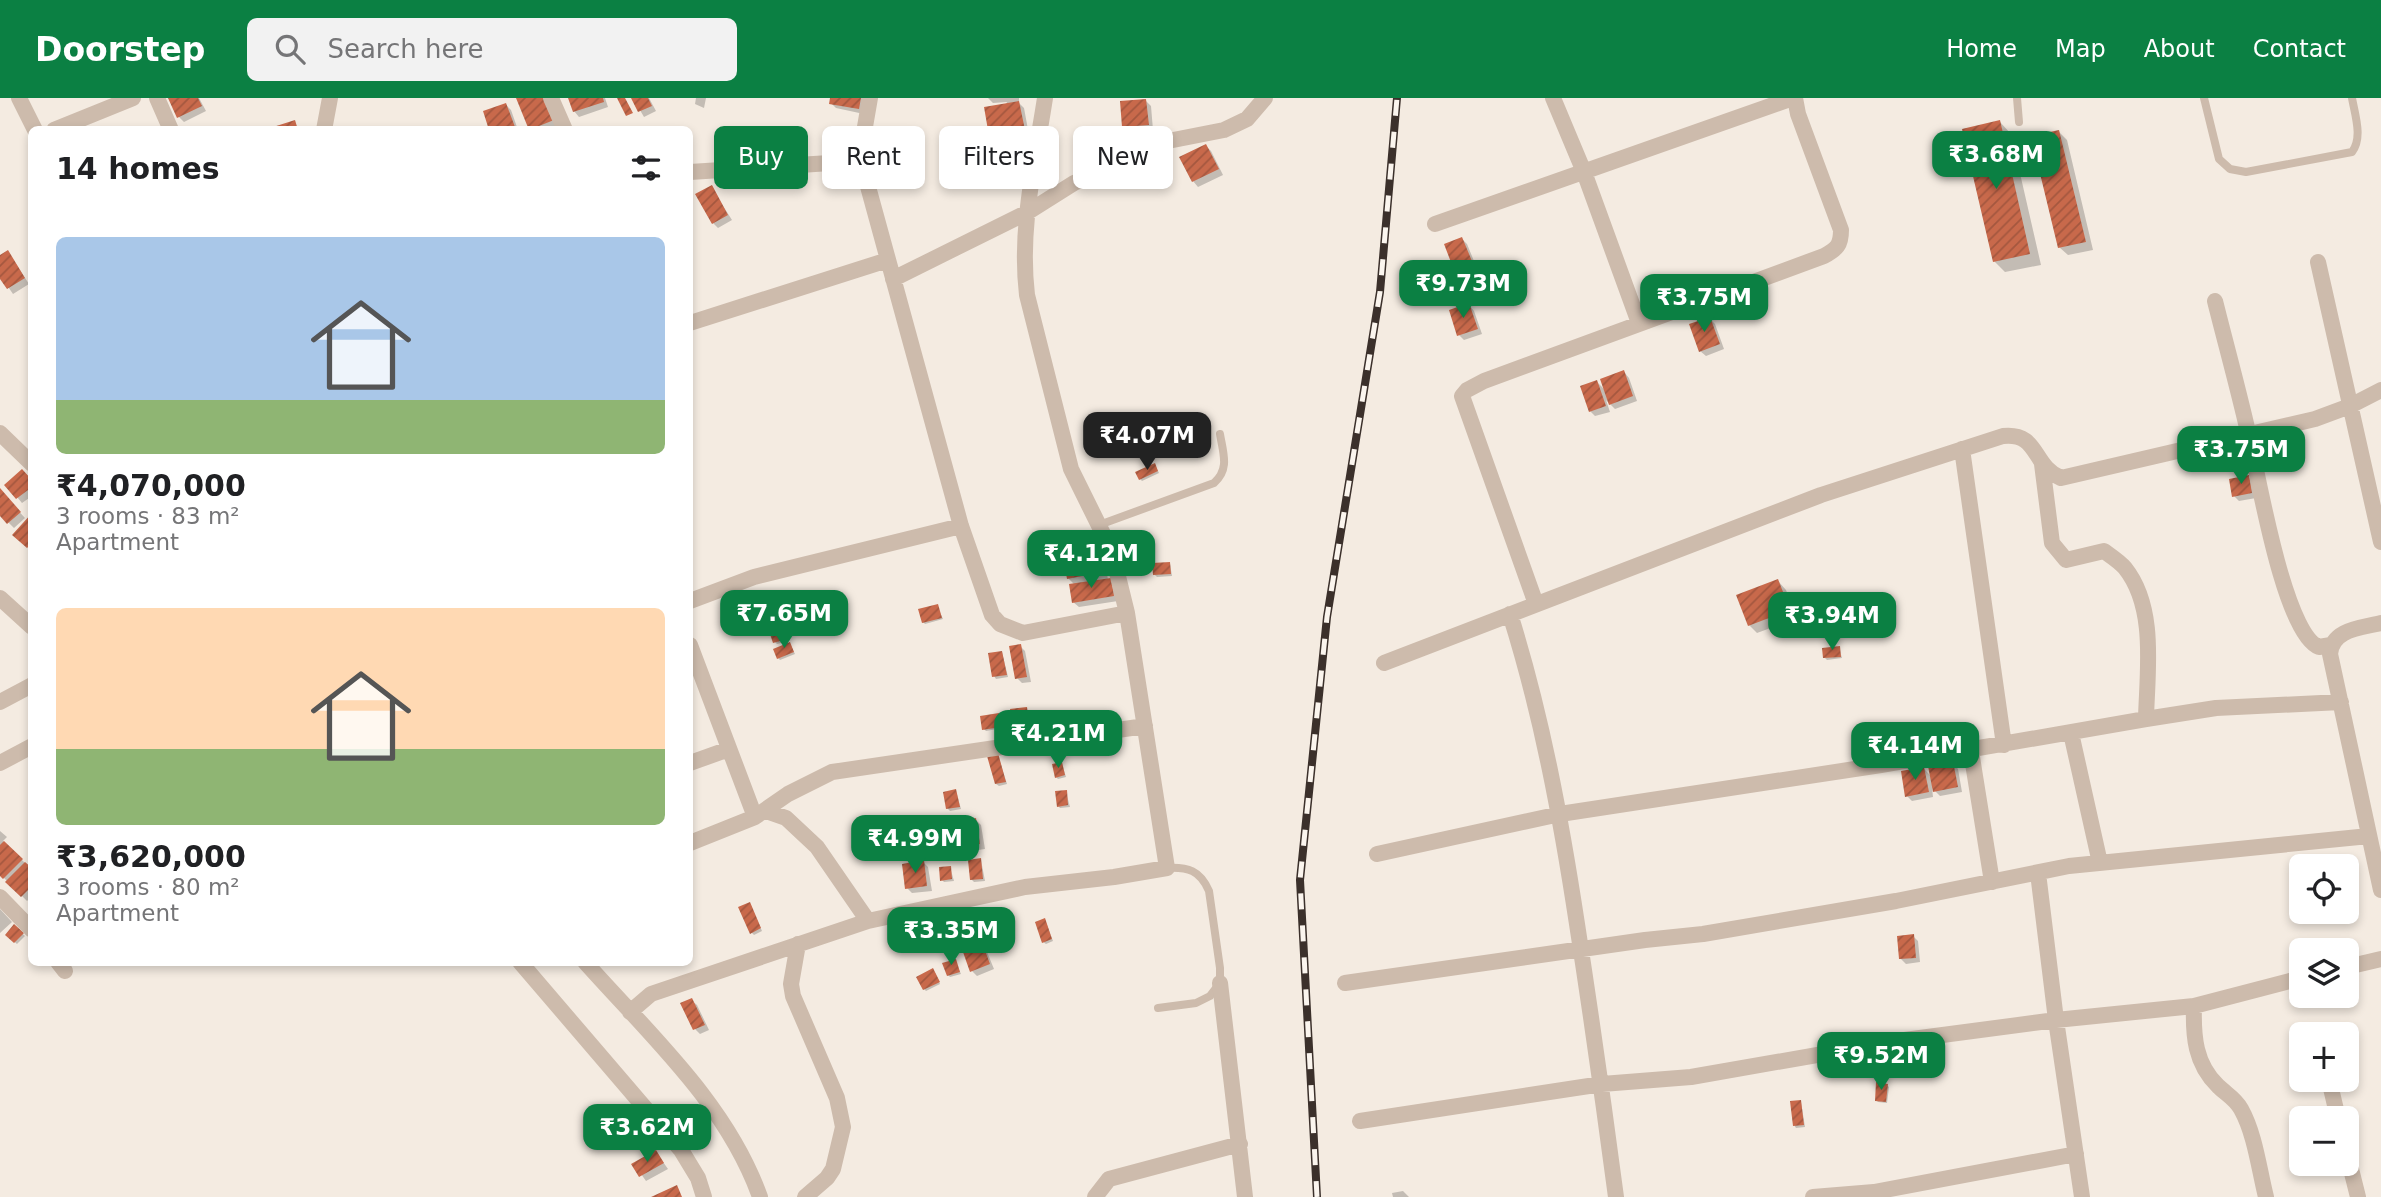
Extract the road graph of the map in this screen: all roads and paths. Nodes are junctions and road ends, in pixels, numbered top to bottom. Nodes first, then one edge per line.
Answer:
1 (19, 98) edge
2 (134, 98) edge
3 (157, 98) edge
4 (330, 98) edge
5 (551, 98) edge
6 (870, 98) edge
7 (1045, 98) edge
8 (1265, 98) edge
9 (1553, 98) edge
10 (1794, 98) edge
11 (2017, 98) edge
12 (2204, 98) edge
13 (2352, 98) edge
14 (2019, 122) dead end
15 (33, 126) edge
16 (64, 126) edge
17 (169, 126) edge
18 (325, 126) edge
19 (563, 126) edge
20 (866, 126) edge
21 (822, 164) edge
22 (693, 172) edge
23 (1584, 172) junction
24 (869, 189) edge
25 (1028, 212) junction
26 (1435, 224) dead end
27 (888, 260) junction
28 (2318, 262) dead end
29 (893, 279) junction
30 (2215, 301) dead end
31 (693, 322) edge
32 (1639, 323) junction
33 (2381, 390) edge
34 (2350, 406) junction
35 (0, 433) edge
36 (2249, 433) junction
37 (1220, 434) dead end
38 (1962, 449) junction
39 (28, 460) edge
40 (2042, 464) junction
41 (1099, 525) junction
42 (961, 526) junction
43 (2381, 542) edge
44 (0, 598) edge
45 (693, 600) edge
46 (1536, 604) junction
47 (1127, 613) junction
48 (1510, 614) junction
49 (28, 623) edge
50 (2381, 623) edge
51 (2331, 645) junction
52 (693, 653) edge
53 (1384, 663) dead end
54 (28, 687) edge
55 (3, 696) edge
56 (2341, 702) junction
57 (2146, 719) junction
58 (1145, 726) junction
59 (2071, 733) junction
60 (2004, 745) junction
61 (28, 748) edge
62 (729, 749) junction
63 (1971, 751) junction
64 (693, 762) edge
65 (0, 763) edge
66 (761, 814) junction
67 (1560, 814) junction
68 (2369, 836) junction
69 (693, 842) edge
70 (1377, 854) dead end
71 (2100, 863) junction
72 (1167, 868) junction
73 (2038, 873) junction
74 (1992, 882) junction
75 (2381, 890) edge
76 (0, 897) edge
77 (868, 921) junction
78 (28, 926) edge
79 (798, 944) junction
80 (1581, 949) junction
81 (2381, 959) edge
82 (2359, 964) edge
83 (523, 966) edge
84 (589, 966) edge
85 (2289, 981) edge
86 (1220, 983) junction
87 (1345, 983) dead end
88 (2194, 1006) junction
89 (1158, 1008) dead end
90 (630, 1012) junction
91 (2056, 1020) junction
92 (1602, 1084) junction
93 (1360, 1121) dead end
94 (1240, 1144) junction
95 (2076, 1154) junction
96 (2353, 1176) edge
97 (704, 1197) edge
98 (760, 1197) edge
99 (806, 1197) edge
100 (1095, 1197) edge
101 (1245, 1197) edge
102 (1616, 1197) edge
103 (1813, 1197) edge
104 (2082, 1197) edge
105 (2266, 1197) edge
106 (2358, 1197) edge

1 - 15 street
2 - 16 street
3 - 17 street
4 - 18 street
5 - 19 street
6 - 20 street
7 - 25 street
8 - 25 street
9 - 23 street
10 - 23 street
10 - 32 street
11 - 14 lane
12 - 13 lane
21 - 22 street
23 - 26 street
23 - 32 street
24 - 27 street
25 - 29 street
25 - 41 street
27 - 29 street
27 - 31 street
28 - 34 street
29 - 42 street
30 - 36 street
32 - 46 street
33 - 34 street
34 - 36 street
34 - 43 street
35 - 39 street
36 - 40 street
36 - 51 street
37 - 41 lane
38 - 40 street
38 - 46 street
38 - 60 street
40 - 57 street
41 - 47 street
42 - 45 street
42 - 47 street
44 - 49 street
46 - 48 street
47 - 58 street
48 - 53 street
48 - 67 street
50 - 51 street
51 - 56 street
52 - 62 street
54 - 55 street
56 - 57 street
56 - 68 street
57 - 59 street
58 - 66 street
58 - 72 street
59 - 60 street
59 - 71 street
60 - 63 street
61 - 65 street
62 - 64 street
62 - 66 street
63 - 67 street
63 - 74 street
66 - 69 street
66 - 77 street
67 - 70 street
67 - 80 street
68 - 71 street
68 - 75 street
71 - 73 street
72 - 77 street
72 - 86 lane
73 - 74 street
73 - 91 street
74 - 80 street
76 - 78 street
77 - 79 street
79 - 90 street
79 - 99 street
80 - 87 street
80 - 92 street
81 - 82 street
83 - 97 street
84 - 90 street
85 - 88 street
86 - 89 lane
86 - 94 street
88 - 91 street
88 - 105 street
90 - 98 street
91 - 92 street
91 - 95 street
92 - 93 street
92 - 102 street
94 - 100 street
94 - 101 street
95 - 103 street
95 - 104 street
96 - 106 street

